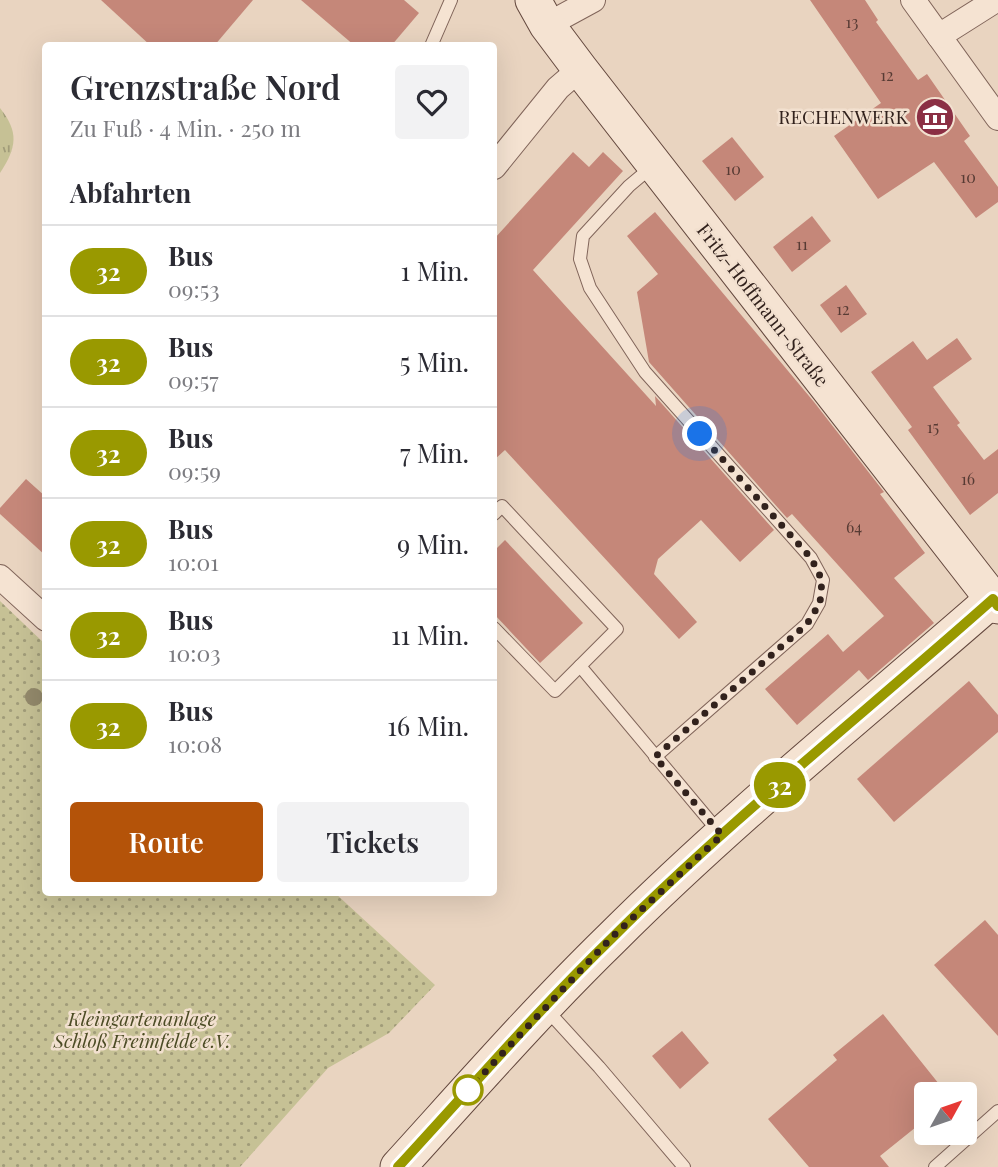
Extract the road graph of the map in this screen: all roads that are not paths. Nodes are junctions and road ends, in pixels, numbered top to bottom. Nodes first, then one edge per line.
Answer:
1 (450, 0) edge
2 (593, 0) edge
3 (913, 0) edge
4 (996, 0) edge
5 (540, 13) edge
6 (939, 36) junction
7 (433, 42) edge
8 (580, 69) junction
9 (998, 118) edge
10 (497, 163) edge
11 (654, 165) junction
12 (497, 511) edge
13 (0, 577) edge
14 (995, 603) edge
15 (42, 615) edge
16 (497, 631) edge
17 (580, 666) junction
18 (655, 757) junction
19 (722, 835) junction
20 (544, 1007) junction
21 (998, 1111) edge
22 (398, 1167) edge
23 (684, 1167) edge
24 (935, 1167) edge

1 - 7 lane
2 - 5 street
3 - 6 street
4 - 6 street
5 - 8 street, Fritz-Hoffmann-Straße
6 - 9 street
8 - 10 street
8 - 11 street, Fritz-Hoffmann-Straße
11 - 14 street, Fritz-Hoffmann-Straße
11 - 18 lane
12 - 17 lane
13 - 15 street
14 - 19 street
16 - 17 lane
17 - 18 lane
18 - 19 lane
19 - 20 street
20 - 22 street
20 - 23 lane
21 - 24 lane

